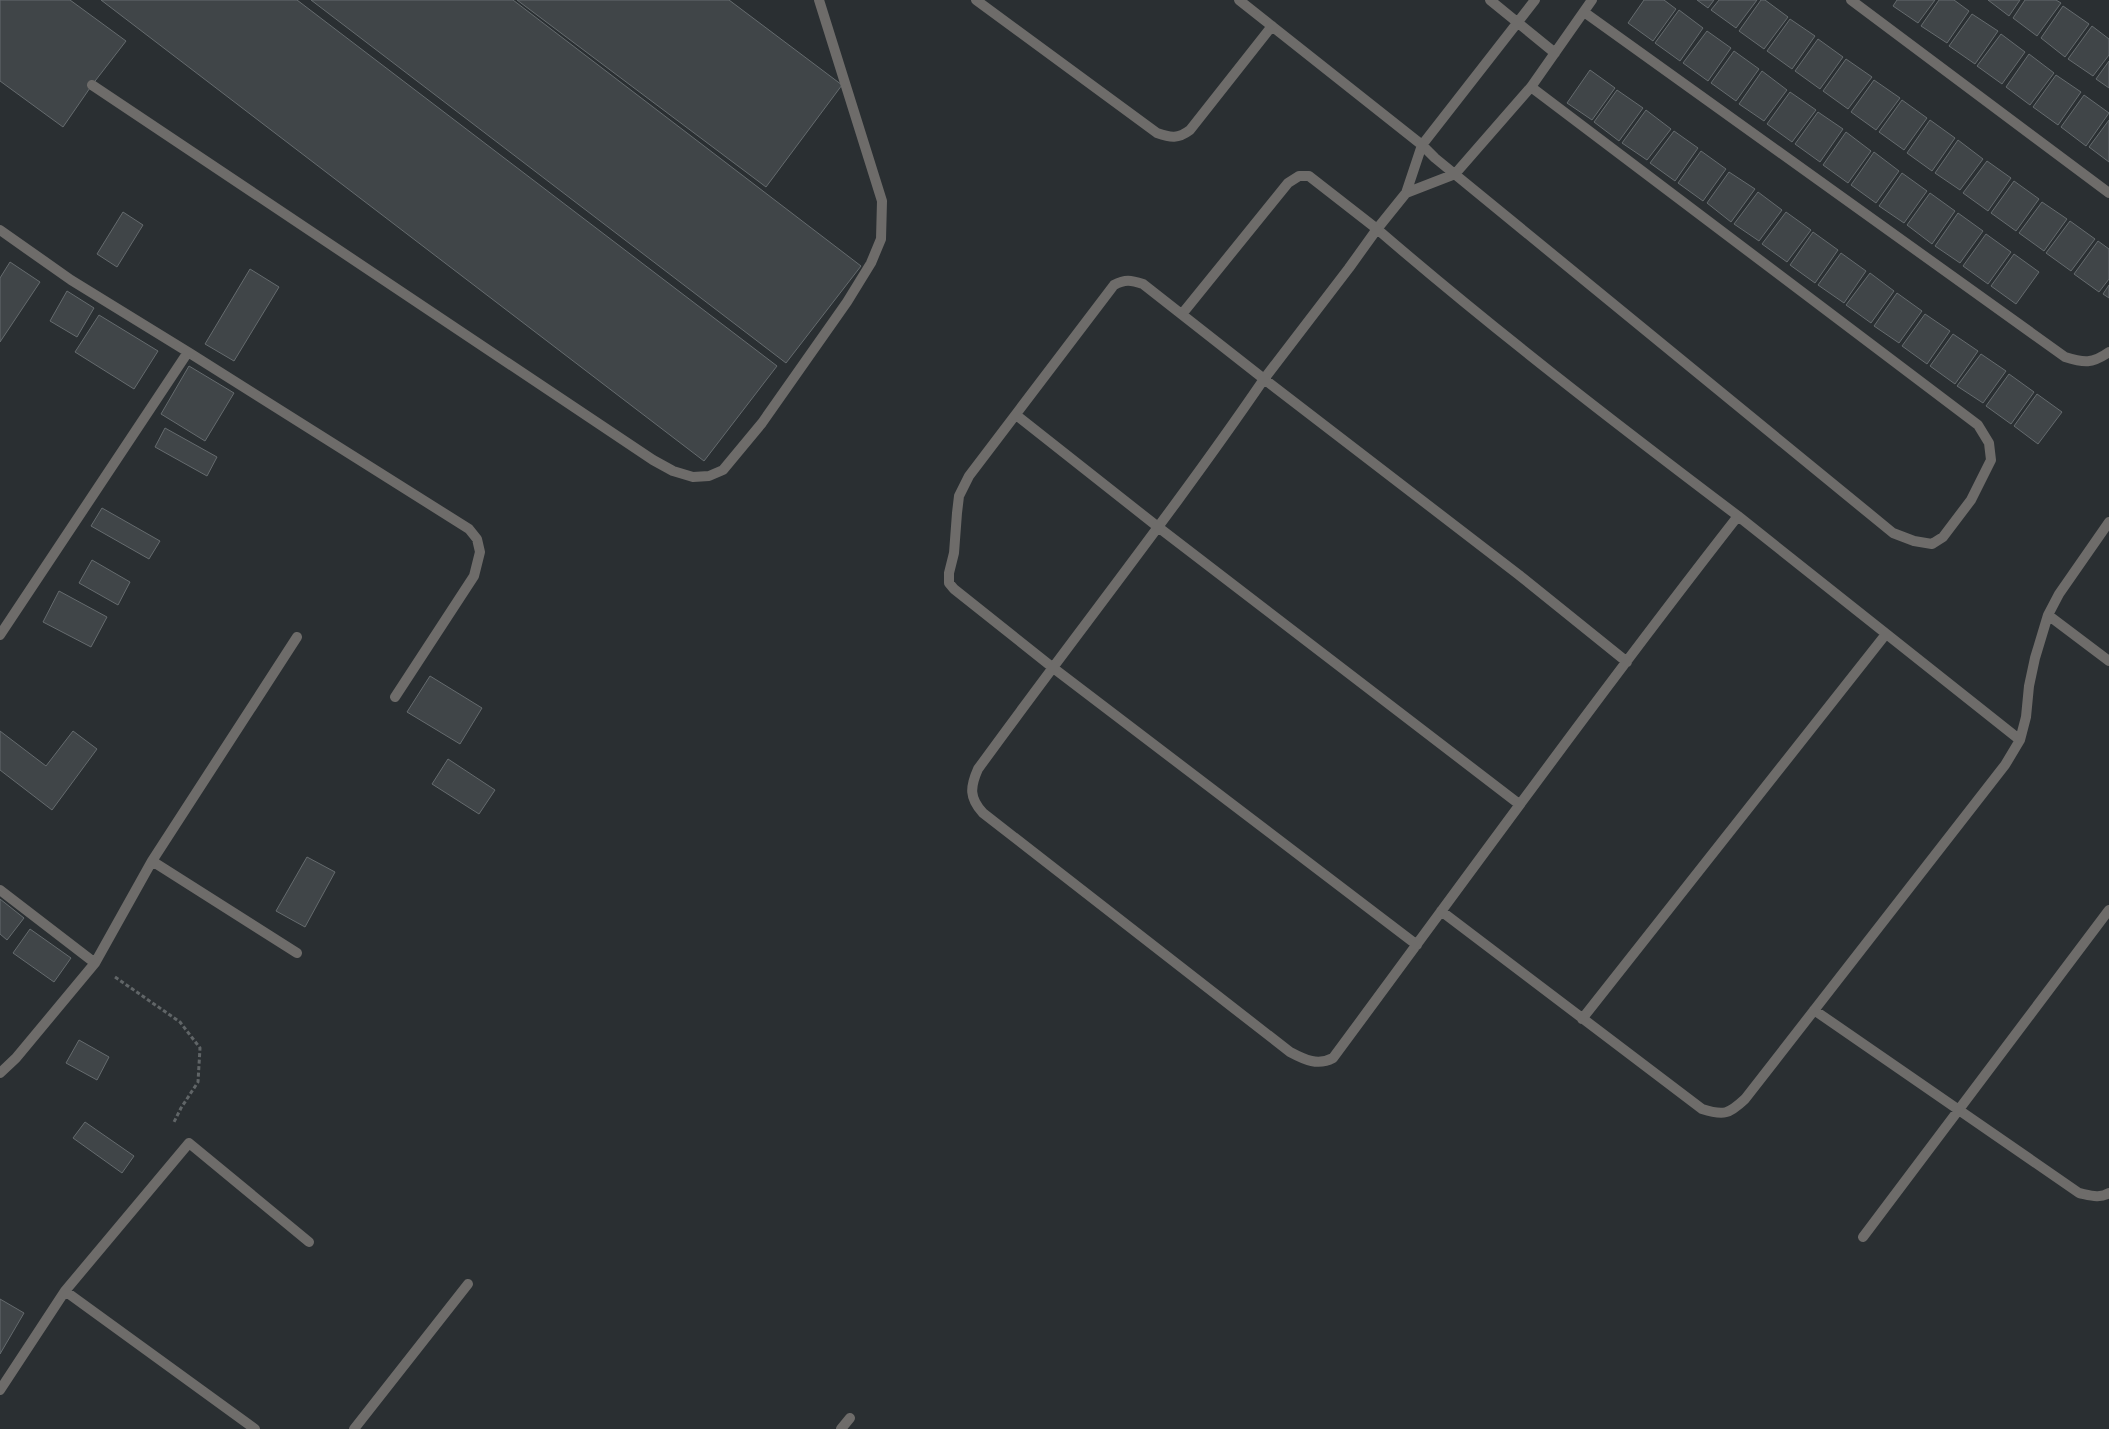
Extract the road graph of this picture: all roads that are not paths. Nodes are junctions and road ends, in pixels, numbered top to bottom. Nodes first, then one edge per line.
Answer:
1 (819, 0) edge
2 (976, 0) edge
3 (1238, 0) edge
4 (1490, 0) edge
5 (1535, 0) edge
6 (1592, 0) edge
7 (1851, 0) edge
8 (1584, 12) junction
9 (1518, 22) junction
10 (1272, 26) junction
11 (1555, 53) junction
12 (92, 84) dead end
13 (1531, 87) junction
14 (1422, 145) junction
15 (1455, 174) junction
16 (1406, 193) junction
17 (2109, 193) edge
18 (1377, 229) junction
19 (0, 230) edge
20 (1182, 314) junction
21 (188, 352) junction
22 (2109, 352) edge
23 (1264, 379) junction
24 (1016, 415) junction
25 (1738, 516) junction
26 (2109, 522) edge
27 (1158, 527) junction
28 (2048, 615) junction
29 (1886, 634) junction
30 (0, 635) edge
31 (297, 637) dead end
32 (2109, 661) edge
33 (1627, 662) junction
34 (1052, 667) junction
35 (395, 697) dead end
36 (2020, 740) junction
37 (1519, 804) junction
38 (152, 861) junction
39 (0, 890) edge
40 (2109, 910) edge
41 (1441, 911) junction
42 (1417, 945) junction
43 (297, 953) dead end
44 (95, 963) junction
45 (1814, 1010) junction
46 (1582, 1019) junction
47 (0, 1073) edge
48 (1959, 1110) junction
49 (2109, 1193) edge
50 (1863, 1237) dead end
51 (309, 1242) dead end
52 (468, 1284) dead end
53 (65, 1291) junction
54 (0, 1390) edge
55 (850, 1418) dead end
56 (255, 1429) edge
57 (354, 1429) edge
58 (841, 1429) edge

1 - 12 street
2 - 10 street
3 - 10 street
4 - 9 street
5 - 9 street
6 - 8 street
7 - 17 street
8 - 11 street
8 - 22 street
9 - 11 street
9 - 14 street
10 - 14 street
11 - 13 street
13 - 15 street
13 - 15 street
14 - 15 street
14 - 16 street
15 - 16 street
16 - 18 street
18 - 20 street
18 - 23 street
18 - 25 street
19 - 21 street
20 - 23 street
20 - 24 street
21 - 30 street
21 - 35 street
23 - 27 street
23 - 33 street
24 - 27 street
24 - 34 street
25 - 29 street
25 - 33 street
26 - 28 street
27 - 34 street
27 - 37 street
28 - 32 street
28 - 36 street
29 - 36 street
29 - 46 street
31 - 38 street
33 - 37 street
34 - 42 street
34 - 42 street
36 - 45 street
37 - 41 street
38 - 43 street
38 - 44 street
39 - 44 street
40 - 48 street
41 - 42 street
41 - 46 street
44 - 47 street
45 - 46 street
45 - 48 street
48 - 49 street
48 - 50 street
51 - 53 street
52 - 57 street
53 - 54 street
53 - 56 street
55 - 58 street

